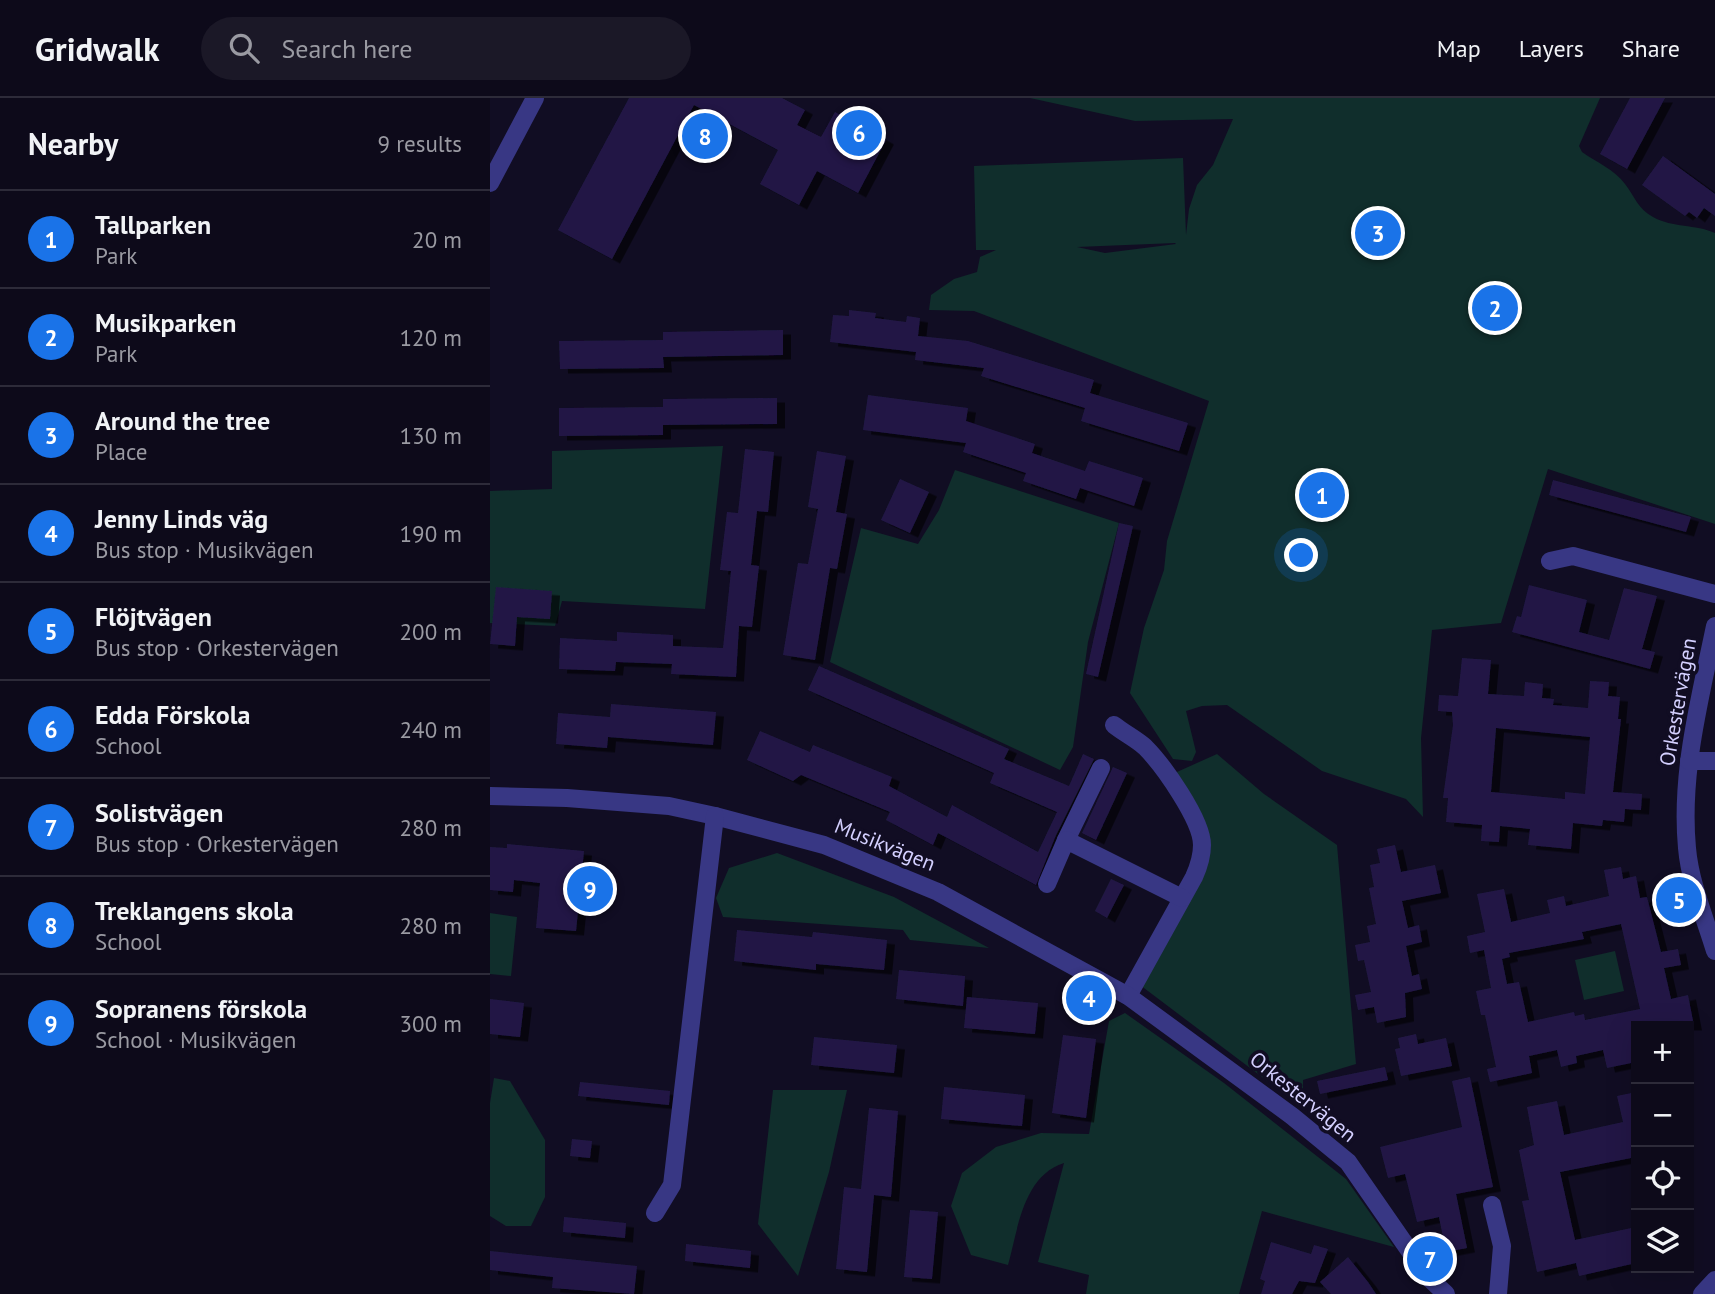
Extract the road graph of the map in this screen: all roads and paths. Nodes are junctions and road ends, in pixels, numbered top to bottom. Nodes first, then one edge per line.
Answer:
1 (535, 98) edge
2 (490, 183) edge
3 (1550, 561) dead end
4 (1715, 594) edge
5 (1715, 626) edge
6 (1114, 724) dead end
7 (1689, 761) junction
8 (1715, 761) edge
9 (1101, 768) dead end
10 (490, 796) edge
11 (715, 816) junction
12 (1066, 840) junction
13 (1047, 884) dead end
14 (1182, 898) junction
15 (1715, 951) edge
16 (1128, 996) junction
17 (1492, 1205) dead end
18 (655, 1213) dead end
19 (1715, 1280) edge
20 (1446, 1294) edge
21 (1498, 1294) edge
22 (1702, 1294) edge

1 - 2 street
3 - 4 street
5 - 7 street, Orkestervägen
6 - 14 street
7 - 8 street
7 - 15 street, Orkestervägen
9 - 12 street
10 - 11 street, Musikvägen
11 - 16 street, Musikvägen
11 - 18 street
12 - 13 street
12 - 14 street
14 - 16 street
16 - 20 street, Orkestervägen
17 - 21 street
19 - 22 street

